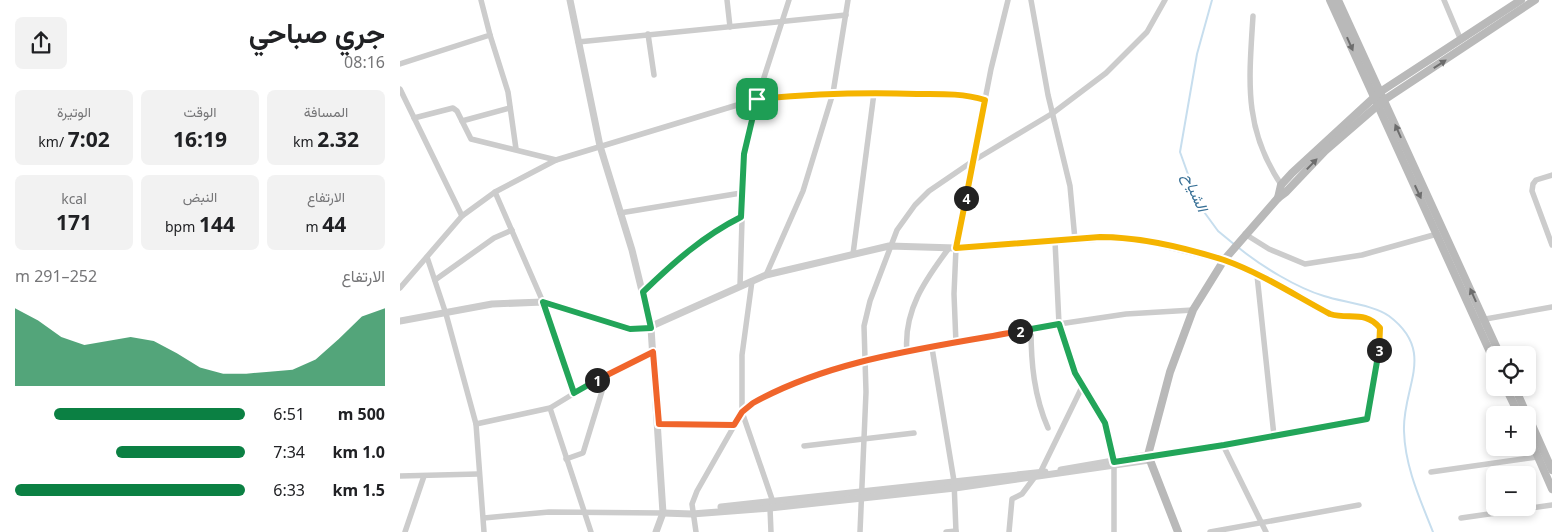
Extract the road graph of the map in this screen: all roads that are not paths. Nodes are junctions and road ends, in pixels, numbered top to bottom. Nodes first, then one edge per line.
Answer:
1 (481, 0) edge
2 (570, 0) edge
3 (727, 0) edge
4 (789, 0) edge
5 (848, 0) edge
6 (1008, 0) edge
7 (1031, 0) edge
8 (1165, 0) edge
9 (1330, 0) edge
10 (1338, 0) edge
11 (1444, 0) edge
12 (1521, 0) edge
13 (1535, 0) edge
14 (846, 15) junction
15 (1253, 16) dead end
16 (783, 21) junction
17 (730, 27) junction
18 (648, 34) junction
19 (490, 35) junction
20 (1460, 38) junction
21 (578, 42) junction
22 (400, 64) edge
23 (654, 75) dead end
24 (400, 89) edge
25 (874, 92) junction
26 (833, 93) junction
27 (1377, 94) junction
28 (757, 99) junction
29 (403, 100) edge
30 (985, 100) junction
31 (1381, 102) junction
32 (510, 108) junction
33 (1053, 113) junction
34 (414, 118) junction
35 (462, 121) junction
36 (600, 146) junction
37 (516, 149) junction
38 (556, 160) junction
39 (973, 160) junction
40 (1552, 175) edge
41 (1284, 189) junction
42 (495, 192) junction
43 (741, 193) junction
44 (620, 213) junction
45 (462, 216) junction
46 (741, 217) junction
47 (512, 230) junction
48 (1437, 234) junction
49 (1244, 235) junction
50 (1075, 240) junction
51 (1054, 241) junction
52 (1552, 244) edge
53 (889, 246) junction
54 (952, 248) junction
55 (853, 254) junction
56 (427, 257) junction
57 (1226, 257) junction
58 (766, 275) junction
59 (1257, 275) junction
60 (435, 280) junction
61 (752, 281) junction
62 (740, 286) junction
63 (400, 288) edge
64 (643, 292) junction
65 (543, 302) junction
66 (1552, 307) edge
67 (1193, 310) junction
68 (446, 314) junction
69 (400, 321) edge
70 (1480, 321) junction
71 (1059, 324) junction
72 (651, 328) junction
73 (1031, 330) junction
74 (956, 344) junction
75 (1489, 346) edge
76 (1495, 346) edge
77 (932, 348) junction
78 (653, 352) junction
79 (907, 353) junction
80 (866, 361) junction
81 (607, 375) junction
82 (1082, 387) junction
83 (574, 393) junction
84 (550, 408) junction
85 (742, 412) junction
86 (476, 424) junction
87 (659, 424) junction
88 (734, 425) junction
89 (1048, 428) dead end
90 (914, 433) dead end
91 (1536, 435) edge
92 (1274, 436) junction
93 (864, 440) junction
94 (1224, 445) junction
95 (804, 446) dead end
96 (1537, 456) joint
97 (1152, 457) junction
98 (566, 459) junction
99 (1114, 464) junction
100 (1552, 470) edge
101 (1431, 472) dead end
102 (1040, 473) junction
103 (478, 474) junction
104 (400, 476) edge
105 (424, 476) junction
106 (1034, 478) junction
107 (954, 485) junction
108 (1552, 489) edge
109 (862, 494) junction
110 (771, 505) junction
111 (1359, 505) dead end
112 (1552, 505) edge
113 (690, 512) junction
114 (663, 513) junction
115 (584, 514) junction
116 (484, 518) junction
117 (1461, 518) dead end
118 (1261, 522) junction
119 (405, 532) edge
120 (484, 532) edge
121 (590, 532) edge
122 (656, 532) edge
123 (696, 532) edge
124 (770, 532) edge
125 (860, 532) edge
126 (946, 532) edge
127 (956, 532) edge
128 (1009, 532) edge
129 (1114, 532) edge
130 (1178, 532) edge
131 (1210, 532) edge
132 (1266, 532) edge

1 - 19 street
2 - 21 street
3 - 17 street
4 - 16 street
5 - 14 street
6 - 30 street
7 - 33 street
8 - 33 street
9 -> 27 main road
10 - 27 main road
11 - 20 street
12 - 20 main road
31 -> 13 main road
14 - 16 street
14 - 26 street
15 - 41 street
16 - 17 street
16 - 28 street
17 - 18 street
18 - 21 street
18 - 23 street
19 - 22 street
19 - 32 street
20 - 27 main road
21 - 36 street
24 - 29 street
25 - 26 street
25 - 30 street
25 - 55 street
26 - 28 street
26 - 58 street
27 - 31 main road
27 - 41 main road
28 - 36 street
28 - 43 street
29 - 34 street
30 - 39 street
41 -> 31 main road
31 -> 48 main road
70 -> 31 main road
32 - 35 street
32 - 37 street
33 - 39 street
33 - 50 street
34 - 35 street
34 - 45 street
35 - 37 street
36 - 38 street
36 - 44 street
37 - 38 street
38 - 42 street
39 - 53 street
39 - 54 street
40 - 52 street
41 - 49 main road
42 - 45 street
42 - 47 street
43 - 44 street
43 - 46 street
44 - 64 street
45 - 56 street
46 - 62 street
46 - 64 street
47 - 60 street
47 - 65 street
48 - 49 street
48 - 70 main road
49 - 57 main road
50 - 51 street
50 - 57 street
51 - 54 street
51 - 71 street
53 - 54 street
53 - 55 street
53 - 80 street
54 - 74 street
54 - 79 street
55 - 58 street
56 - 60 street
56 - 63 street
57 - 59 street
57 - 67 main road
58 - 61 street
59 - 92 street
59 - 92 street
60 - 68 street
61 - 62 street
61 - 85 street
62 - 72 street
64 - 72 street
65 - 68 street
65 - 72 street
65 - 83 street
66 - 70 street
67 - 71 street
67 - 97 main road
68 - 69 street
68 - 86 street
70 - 75 main road
70 - 76 main road
71 - 73 street
71 - 82 street
72 - 78 street
73 - 74 street
73 - 89 street
74 - 77 street
77 - 79 street
77 - 107 street
78 - 81 street
78 - 87 street
79 - 80 street
80 - 85 street
80 - 93 street
81 - 83 street
81 - 98 street
82 - 99 street
82 - 102 street
83 - 84 street
84 - 86 street
84 - 98 street
85 - 88 street
85 - 110 street
86 - 103 street
87 - 88 street
87 - 114 street
88 - 113 street
90 - 93 street
91 - 100 main road
92 - 94 street
93 - 95 street
93 - 109 street
94 - 97 street
94 - 118 street
96 - 101 street
96 - 108 main road
97 - 99 street
97 - 130 main road
98 - 115 street
99 - 102 street
99 - 106 street
99 - 129 street
102 - 107 street
103 - 105 street
103 - 116 street
104 - 105 street
105 - 119 street
106 - 107 street
106 - 128 street
107 - 109 street
107 - 127 street
109 - 110 street
109 - 125 street
110 - 113 street
110 - 124 street
111 - 118 street
112 - 117 street
113 - 114 street
113 - 123 street
114 - 115 street
114 - 122 street
115 - 116 street
115 - 121 street
116 - 120 street
118 - 131 street
118 - 132 street
126 - 127 street

